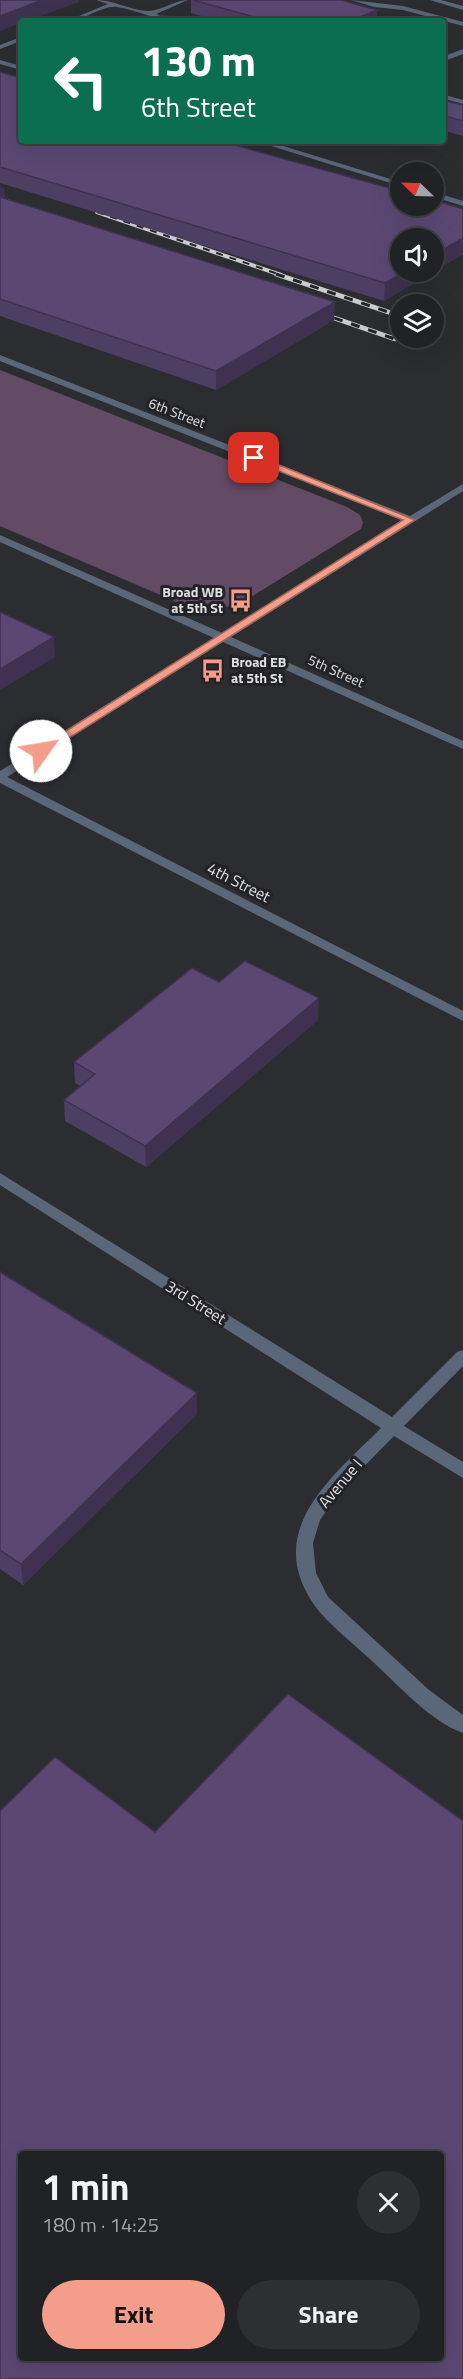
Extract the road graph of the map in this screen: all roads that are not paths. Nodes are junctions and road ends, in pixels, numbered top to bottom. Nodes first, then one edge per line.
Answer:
1 (99, 0) edge
2 (127, 0) edge
3 (185, 0) edge
4 (354, 0) edge
5 (433, 0) edge
6 (115, 4) junction
7 (463, 8) edge
8 (148, 14) junction
9 (78, 18) edge
10 (163, 18) edge
11 (440, 18) edge
12 (446, 19) edge
13 (463, 24) edge
14 (453, 28) dead end
15 (18, 40) edge
16 (0, 47) edge
17 (463, 51) edge
18 (446, 58) edge
19 (0, 62) edge
20 (18, 67) edge
21 (446, 97) edge
22 (463, 102) edge
23 (279, 144) edge
24 (390, 181) edge
25 (444, 198) edge
26 (463, 204) edge
27 (0, 358) edge
28 (463, 488) edge
29 (411, 520) junction
30 (0, 538) edge
31 (224, 637) junction
32 (463, 745) edge
33 (0, 777) edge
34 (463, 1017) edge
35 (0, 1178) edge
36 (463, 1356) edge
37 (392, 1426) junction
38 (463, 1471) edge
39 (463, 1725) edge

1 - 6 street
2 - 6 street
3 - 8 street
4 - 11 street
5 - 7 street
6 - 8 street
6 - 9 street
8 - 10 street
12 - 13 street
13 - 14 street
15 - 16 street
17 - 18 street
19 - 20 street
21 - 22 street
23 - 24 street
25 - 26 street
27 - 29 street, 6th Street
28 - 29 street
29 - 31 street
30 - 31 street, 5th Street
31 - 32 street, 5th Street
31 - 33 street
33 - 34 street, 4th Street
35 - 37 street, 3rd Street
36 - 37 street, Avenue I
37 - 38 street, 3rd Street
37 - 39 street, Avenue I

